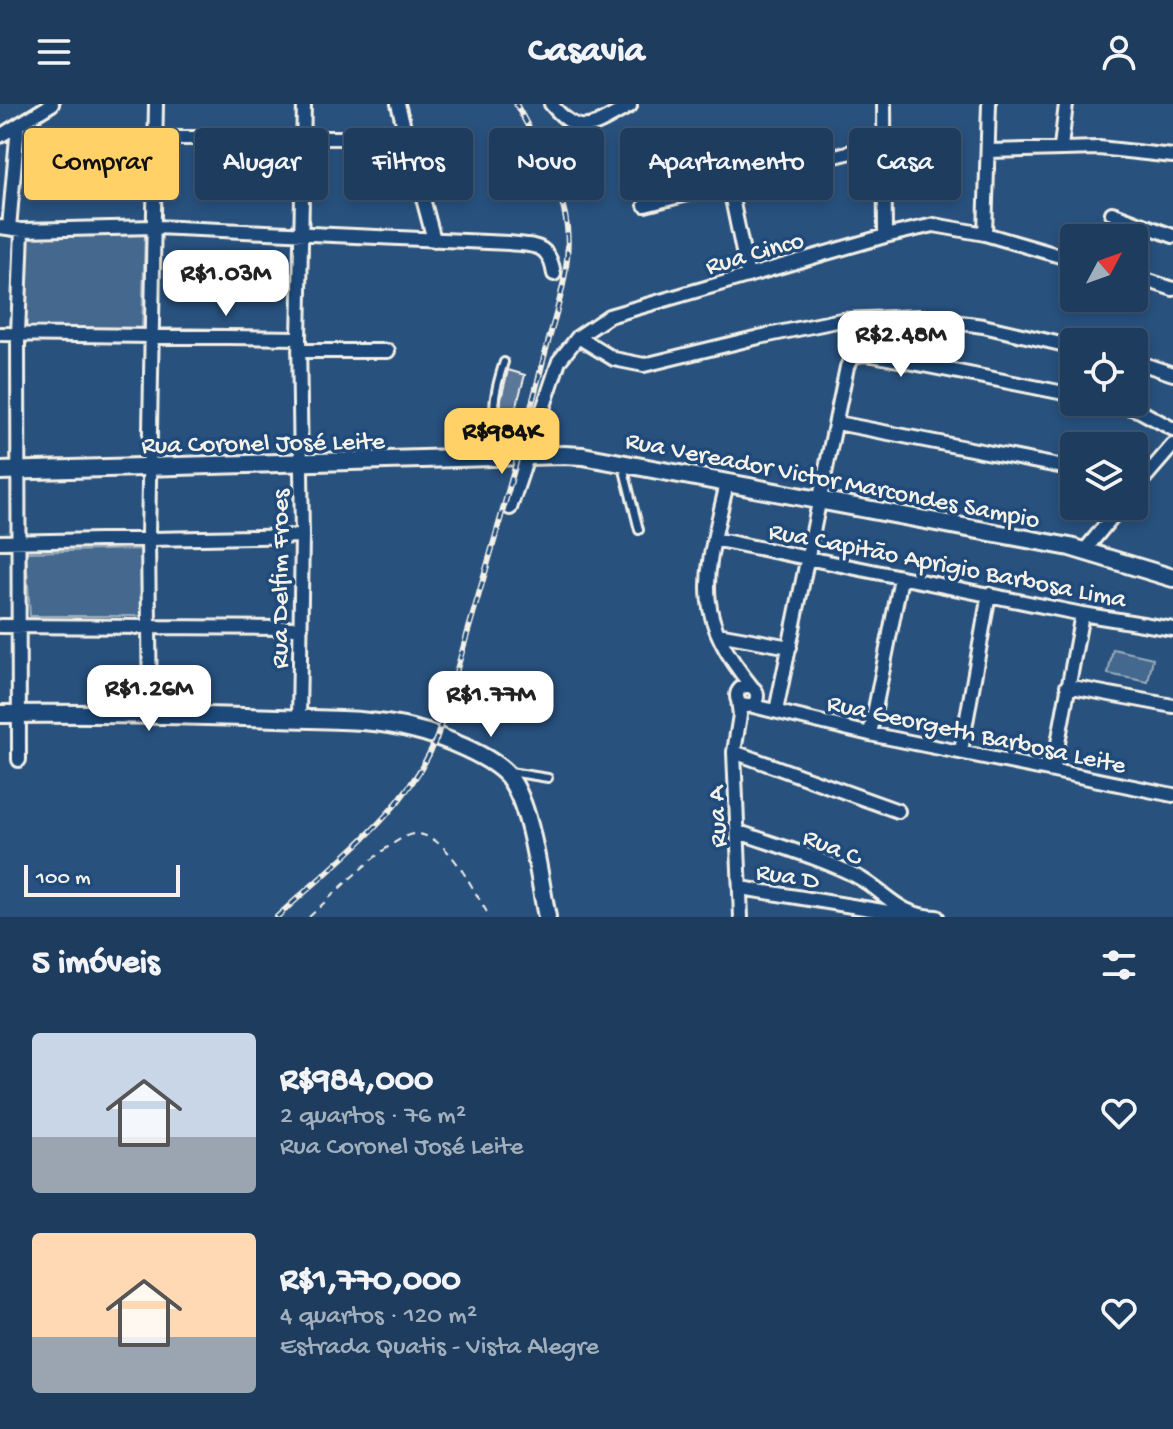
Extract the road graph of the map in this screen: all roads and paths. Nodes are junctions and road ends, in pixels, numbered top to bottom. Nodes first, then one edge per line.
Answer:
1 (52, 104) edge
2 (156, 104) edge
3 (304, 104) edge
4 (398, 104) edge
5 (551, 104) edge
6 (884, 104) edge
7 (989, 104) edge
8 (1066, 104) edge
9 (630, 106) edge
10 (18, 126) junction
11 (155, 128) edge
12 (303, 128) edge
13 (405, 128) edge
14 (885, 128) edge
15 (0, 136) edge
16 (1061, 147) junction
17 (989, 151) junction
18 (1173, 156) edge
19 (155, 200) edge
20 (302, 200) edge
21 (424, 200) edge
22 (665, 200) edge
23 (732, 200) edge
24 (885, 200) edge
25 (645, 205) dead end
26 (1112, 213) dead end
27 (155, 227) junction
28 (10, 228) edge
29 (985, 234) junction
30 (301, 235) junction
31 (885, 236) junction
32 (1173, 236) edge
33 (434, 240) junction
34 (1060, 256) edge
35 (554, 274) dead end
36 (748, 276) junction
37 (1148, 280) edge
38 (1170, 286) edge
39 (0, 334) edge
40 (18, 334) junction
41 (153, 335) junction
42 (578, 337) junction
43 (299, 344) junction
44 (1060, 344) edge
45 (388, 351) dead end
46 (504, 362) dead end
47 (1148, 366) edge
48 (1173, 374) edge
49 (1060, 392) edge
50 (1148, 415) edge
51 (837, 423) junction
52 (1173, 429) edge
53 (1173, 445) edge
54 (528, 456) junction
55 (505, 457) junction
56 (623, 463) junction
57 (300, 464) junction
58 (1060, 466) edge
59 (151, 468) junction
60 (18, 470) junction
61 (0, 471) edge
62 (1148, 471) edge
63 (727, 483) junction
64 (821, 502) junction
65 (510, 508) dead end
66 (1110, 520) edge
67 (639, 530) dead end
68 (302, 536) junction
69 (148, 538) junction
70 (714, 539) junction
71 (0, 542) edge
72 (20, 542) junction
73 (1085, 550) junction
74 (808, 559) junction
75 (901, 578) junction
76 (1173, 578) edge
77 (989, 594) junction
78 (1082, 614) junction
79 (20, 625) junction
80 (0, 626) edge
81 (150, 627) junction
82 (301, 628) junction
83 (1173, 629) edge
84 (718, 634) junction
85 (790, 647) junction
86 (737, 670) junction
87 (1067, 686) junction
88 (754, 690) junction
89 (742, 703) junction
90 (1173, 706) edge
91 (774, 710) junction
92 (150, 713) junction
93 (0, 714) edge
94 (19, 714) junction
95 (299, 719) junction
96 (870, 734) junction
97 (961, 751) junction
98 (734, 752) junction
99 (19, 760) dead end
100 (503, 770) junction
101 (1053, 770) junction
102 (548, 778) dead end
103 (1173, 795) edge
104 (898, 811) dead end
105 (739, 832) junction
106 (741, 888) junction
107 (904, 911) joint
108 (309, 917) edge
109 (490, 917) edge
110 (547, 917) edge
111 (741, 917) edge
112 (924, 917) edge
113 (937, 917) edge

1 - 10 street
2 - 11 street
3 - 12 street, Rua Delfim Froes
4 - 13 street
5 - 9 street
6 - 14 street
7 - 17 street
8 - 16 street
10 - 15 street
10 - 28 street
16 - 17 street
16 - 18 street
17 - 29 street
19 - 27 street
20 - 30 street, Rua Delfim Froes
21 - 33 street
22 - 25 street
23 - 36 street
24 - 31 street
26 - 32 street
27 - 28 street
27 - 30 street
27 - 41 street
28 - 40 street
29 - 31 street, Rua Cinco
29 - 34 street, Rua Cinco
30 - 33 street
30 - 43 street, Rua Delfim Froes
31 - 36 street, Rua Cinco
33 - 35 street
36 - 42 street, Rua Cinco
37 - 38 street
39 - 40 street
40 - 41 street
40 - 60 street
41 - 43 street
41 - 59 street
42 - 44 street
42 - 54 street, Rua Cinco
43 - 45 street
43 - 57 street, Rua Delfim Froes
46 - 55 lane
47 - 48 street
49 - 51 street
50 - 52 street
51 - 58 street
51 - 64 street
53 - 62 street
54 - 55 street, Rua Coronel José Leite
54 - 56 street, Rua Vereador Victor Marcondes Sampio
54 - 65 street, Rua Cinco
55 - 57 street, Rua Coronel José Leite
56 - 63 street, Rua Vereador Victor Marcondes Sampio
56 - 67 lane
57 - 59 street, Rua Coronel José Leite
57 - 68 street, Rua Delfim Froes
59 - 60 street, Rua Coronel José Leite
59 - 69 street
60 - 61 street, Rua Coronel José Leite
60 - 72 street
63 - 64 street, Rua Vereador Victor Marcondes Sampio
63 - 70 street
64 - 73 street, Rua Vereador Victor Marcondes Sampio
64 - 74 street
66 - 73 street
68 - 69 street
68 - 82 street, Rua Delfim Froes
69 - 72 street
69 - 81 street
70 - 74 street, Rua Capitão Aprigio Barbosa Lima
70 - 84 street
71 - 72 street
72 - 79 street
73 - 76 street, Rua Vereador Victor Marcondes Sampio
74 - 75 street, Rua Capitão Aprigio Barbosa Lima
74 - 85 street
75 - 77 street, Rua Capitão Aprigio Barbosa Lima
75 - 96 street
77 - 78 street, Rua Capitão Aprigio Barbosa Lima
77 - 97 street
78 - 83 street, Rua Capitão Aprigio Barbosa Lima
78 - 87 street
79 - 80 street
79 - 81 street
79 - 94 street
81 - 82 street
81 - 92 street
82 - 95 street, Rua Delfim Froes
84 - 85 street
84 - 86 street
85 - 91 street
86 - 88 street
86 - 89 street, Rua A
87 - 90 street
87 - 101 street
88 - 89 street
88 - 91 street
89 - 91 street, Rua Georgeth Barbosa Leite
89 - 98 street, Rua A
91 - 96 street, Rua Georgeth Barbosa Leite
92 - 94 street
92 - 95 street
93 - 94 street
94 - 99 street
95 - 100 street
96 - 97 street, Rua Georgeth Barbosa Leite
97 - 101 street, Rua Georgeth Barbosa Leite
98 - 104 street
98 - 105 street, Rua A
100 - 102 lane
100 - 110 street
101 - 103 street, Rua Georgeth Barbosa Leite
105 - 106 street, Rua A
105 - 107 street, Rua C
106 - 111 street, Rua A
106 - 112 street, Rua D
107 - 112 street, Rua D
108 - 109 path
112 - 113 street, Rua D

